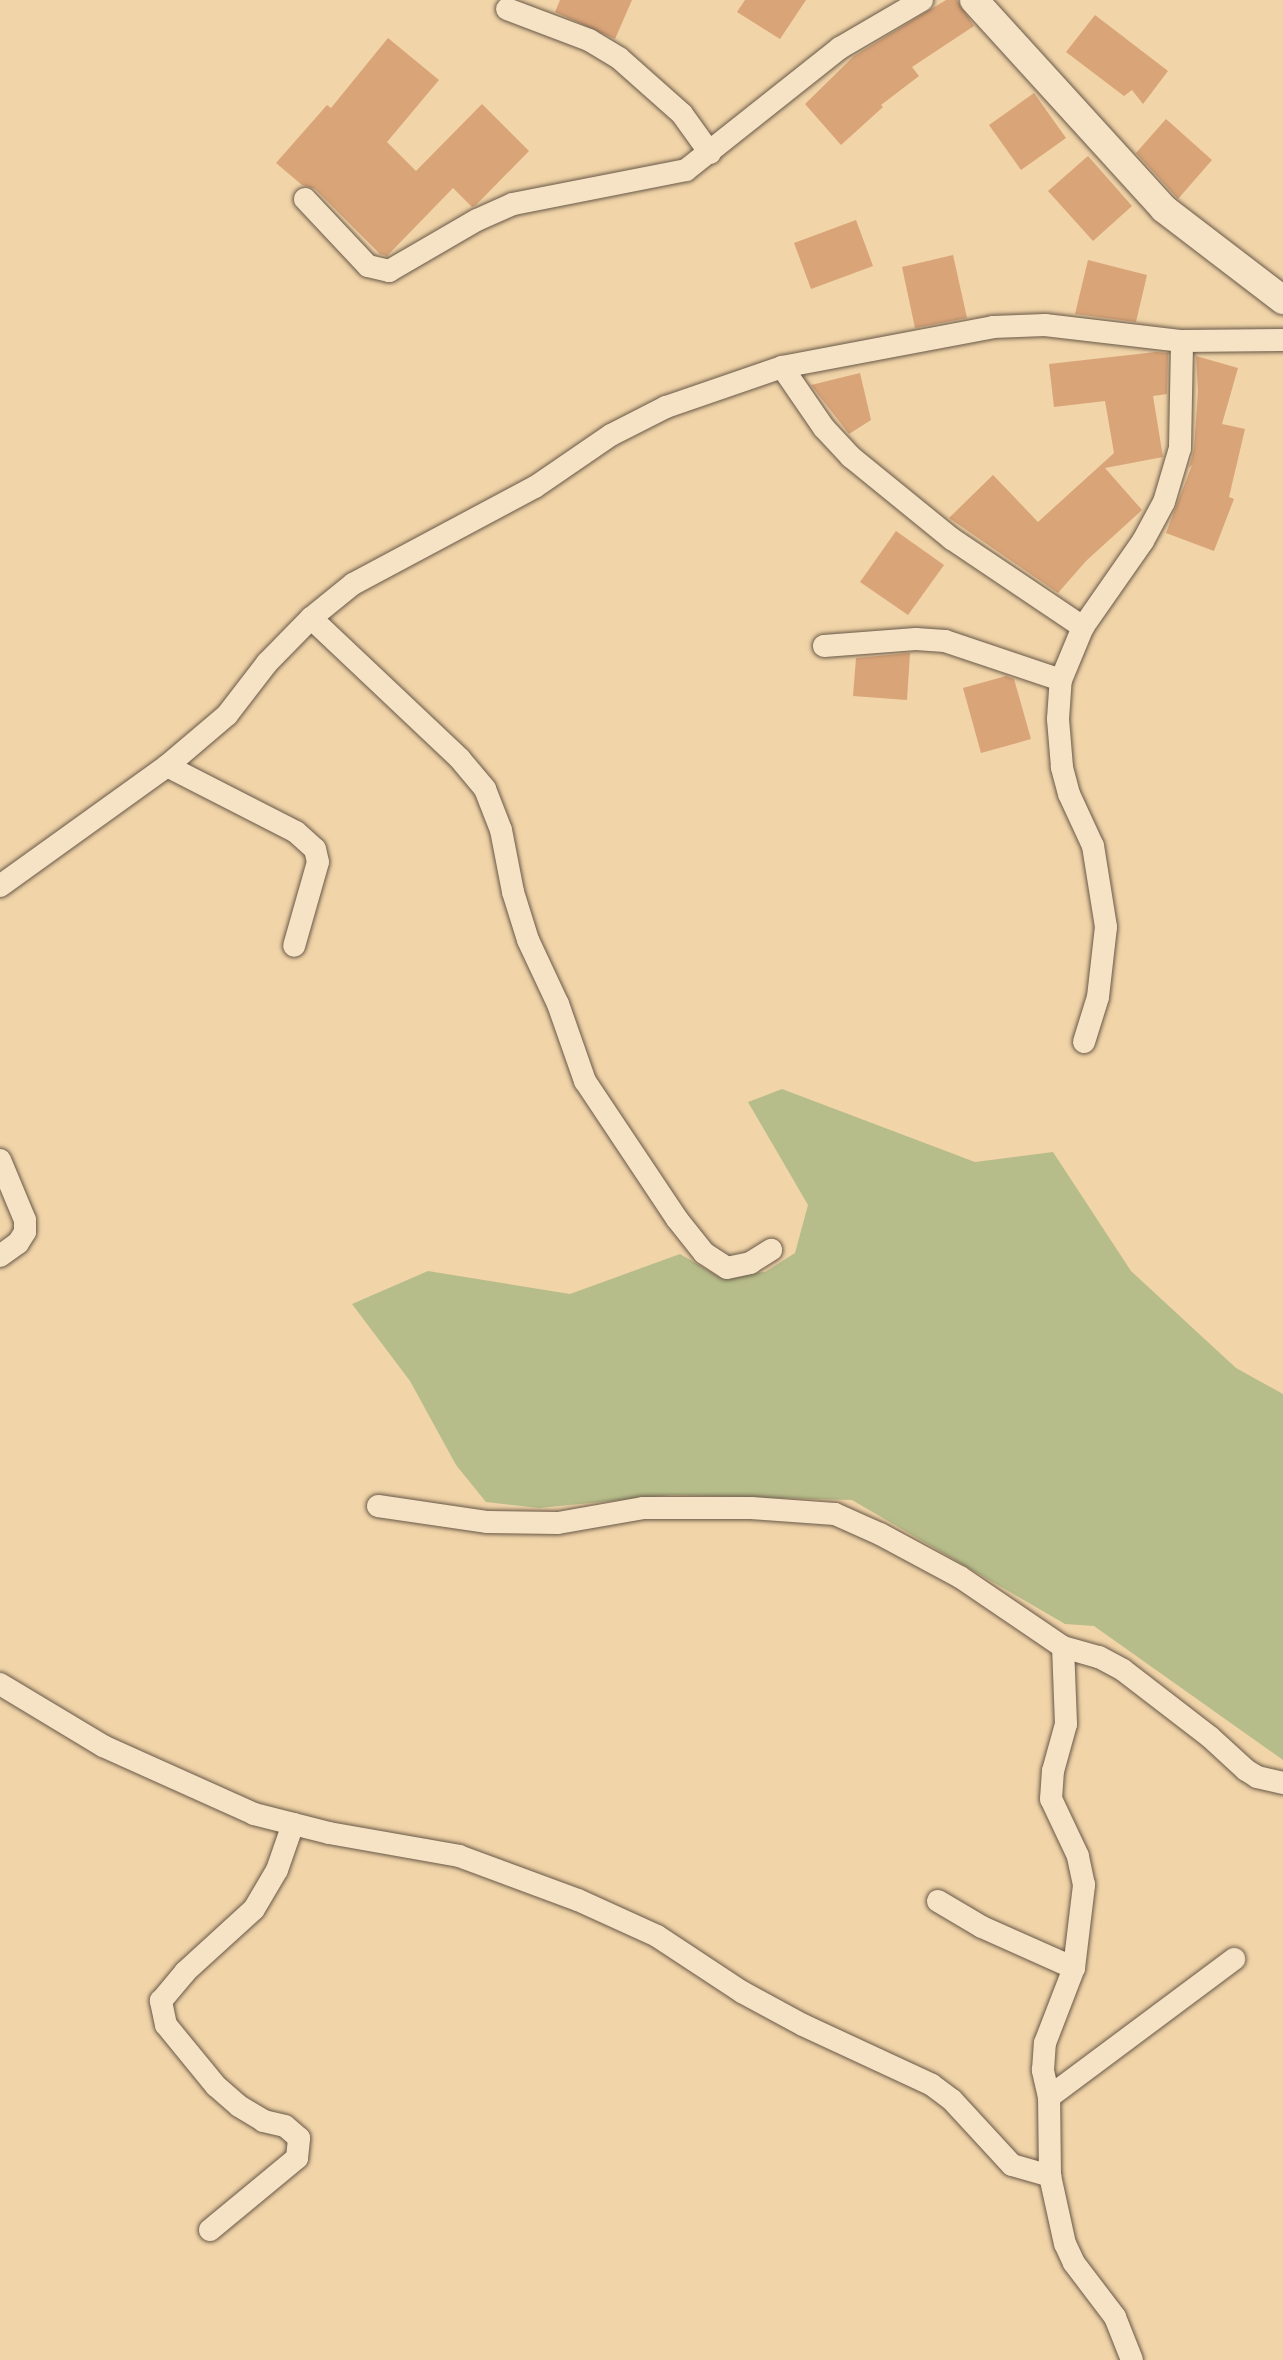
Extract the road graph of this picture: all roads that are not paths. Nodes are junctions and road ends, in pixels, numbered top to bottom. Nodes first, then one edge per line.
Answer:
1 (922, 0) edge
2 (974, 0) edge
3 (507, 9) dead end
4 (710, 153) junction
5 (305, 199) dead end
6 (1283, 300) edge
7 (1283, 340) edge
8 (1182, 341) junction
9 (782, 367) junction
10 (311, 618) junction
11 (1083, 627) junction
12 (824, 646) dead end
13 (1061, 680) junction
14 (167, 766) junction
15 (0, 886) edge
16 (294, 946) dead end
17 (1084, 1042) dead end
18 (0, 1160) edge
19 (771, 1250) dead end
20 (0, 1256) edge
21 (378, 1506) dead end
22 (1063, 1647) junction
23 (0, 1684) edge
24 (1283, 1783) edge
25 (293, 1824) junction
26 (938, 1901) dead end
27 (1234, 1959) dead end
28 (1074, 1968) junction
29 (1049, 2097) junction
30 (1050, 2176) junction
31 (210, 2230) dead end
32 (1132, 2360) edge

1 - 4 street
2 - 6 street
3 - 4 street
4 - 5 street
7 - 8 street
8 - 9 street
8 - 11 street
9 - 10 street
9 - 11 street
10 - 14 street
10 - 19 street
11 - 13 street
12 - 13 street
13 - 17 street
14 - 15 street
14 - 16 street
18 - 20 street
21 - 22 street
22 - 24 street
22 - 28 street
23 - 25 street
25 - 30 street
25 - 31 street
26 - 28 street
27 - 29 street
28 - 29 street
29 - 30 street
30 - 32 street

